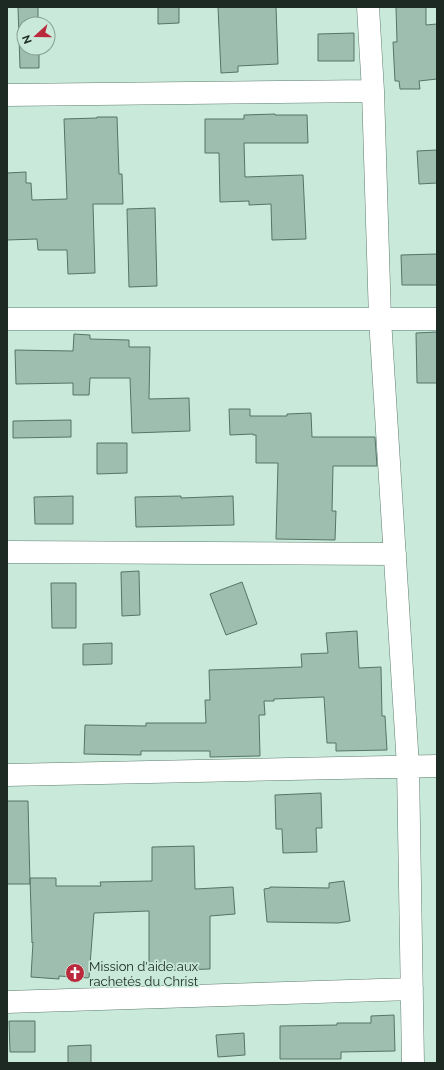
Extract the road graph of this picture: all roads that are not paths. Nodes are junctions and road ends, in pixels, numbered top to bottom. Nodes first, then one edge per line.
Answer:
1 (368, 7) edge
2 (374, 91) junction
3 (7, 95) edge
4 (7, 319) edge
5 (437, 319) edge
6 (380, 320) junction
7 (7, 552) edge
8 (395, 554) junction
9 (408, 766) junction
10 (437, 766) edge
11 (7, 774) edge
12 (412, 989) junction
13 (7, 1002) edge
14 (413, 1063) edge

1 - 2 street
2 - 3 street
2 - 6 street
4 - 6 street
5 - 6 street
6 - 8 street
7 - 8 street
8 - 9 street
9 - 10 street
9 - 11 street
9 - 12 street
12 - 13 street
12 - 14 street

